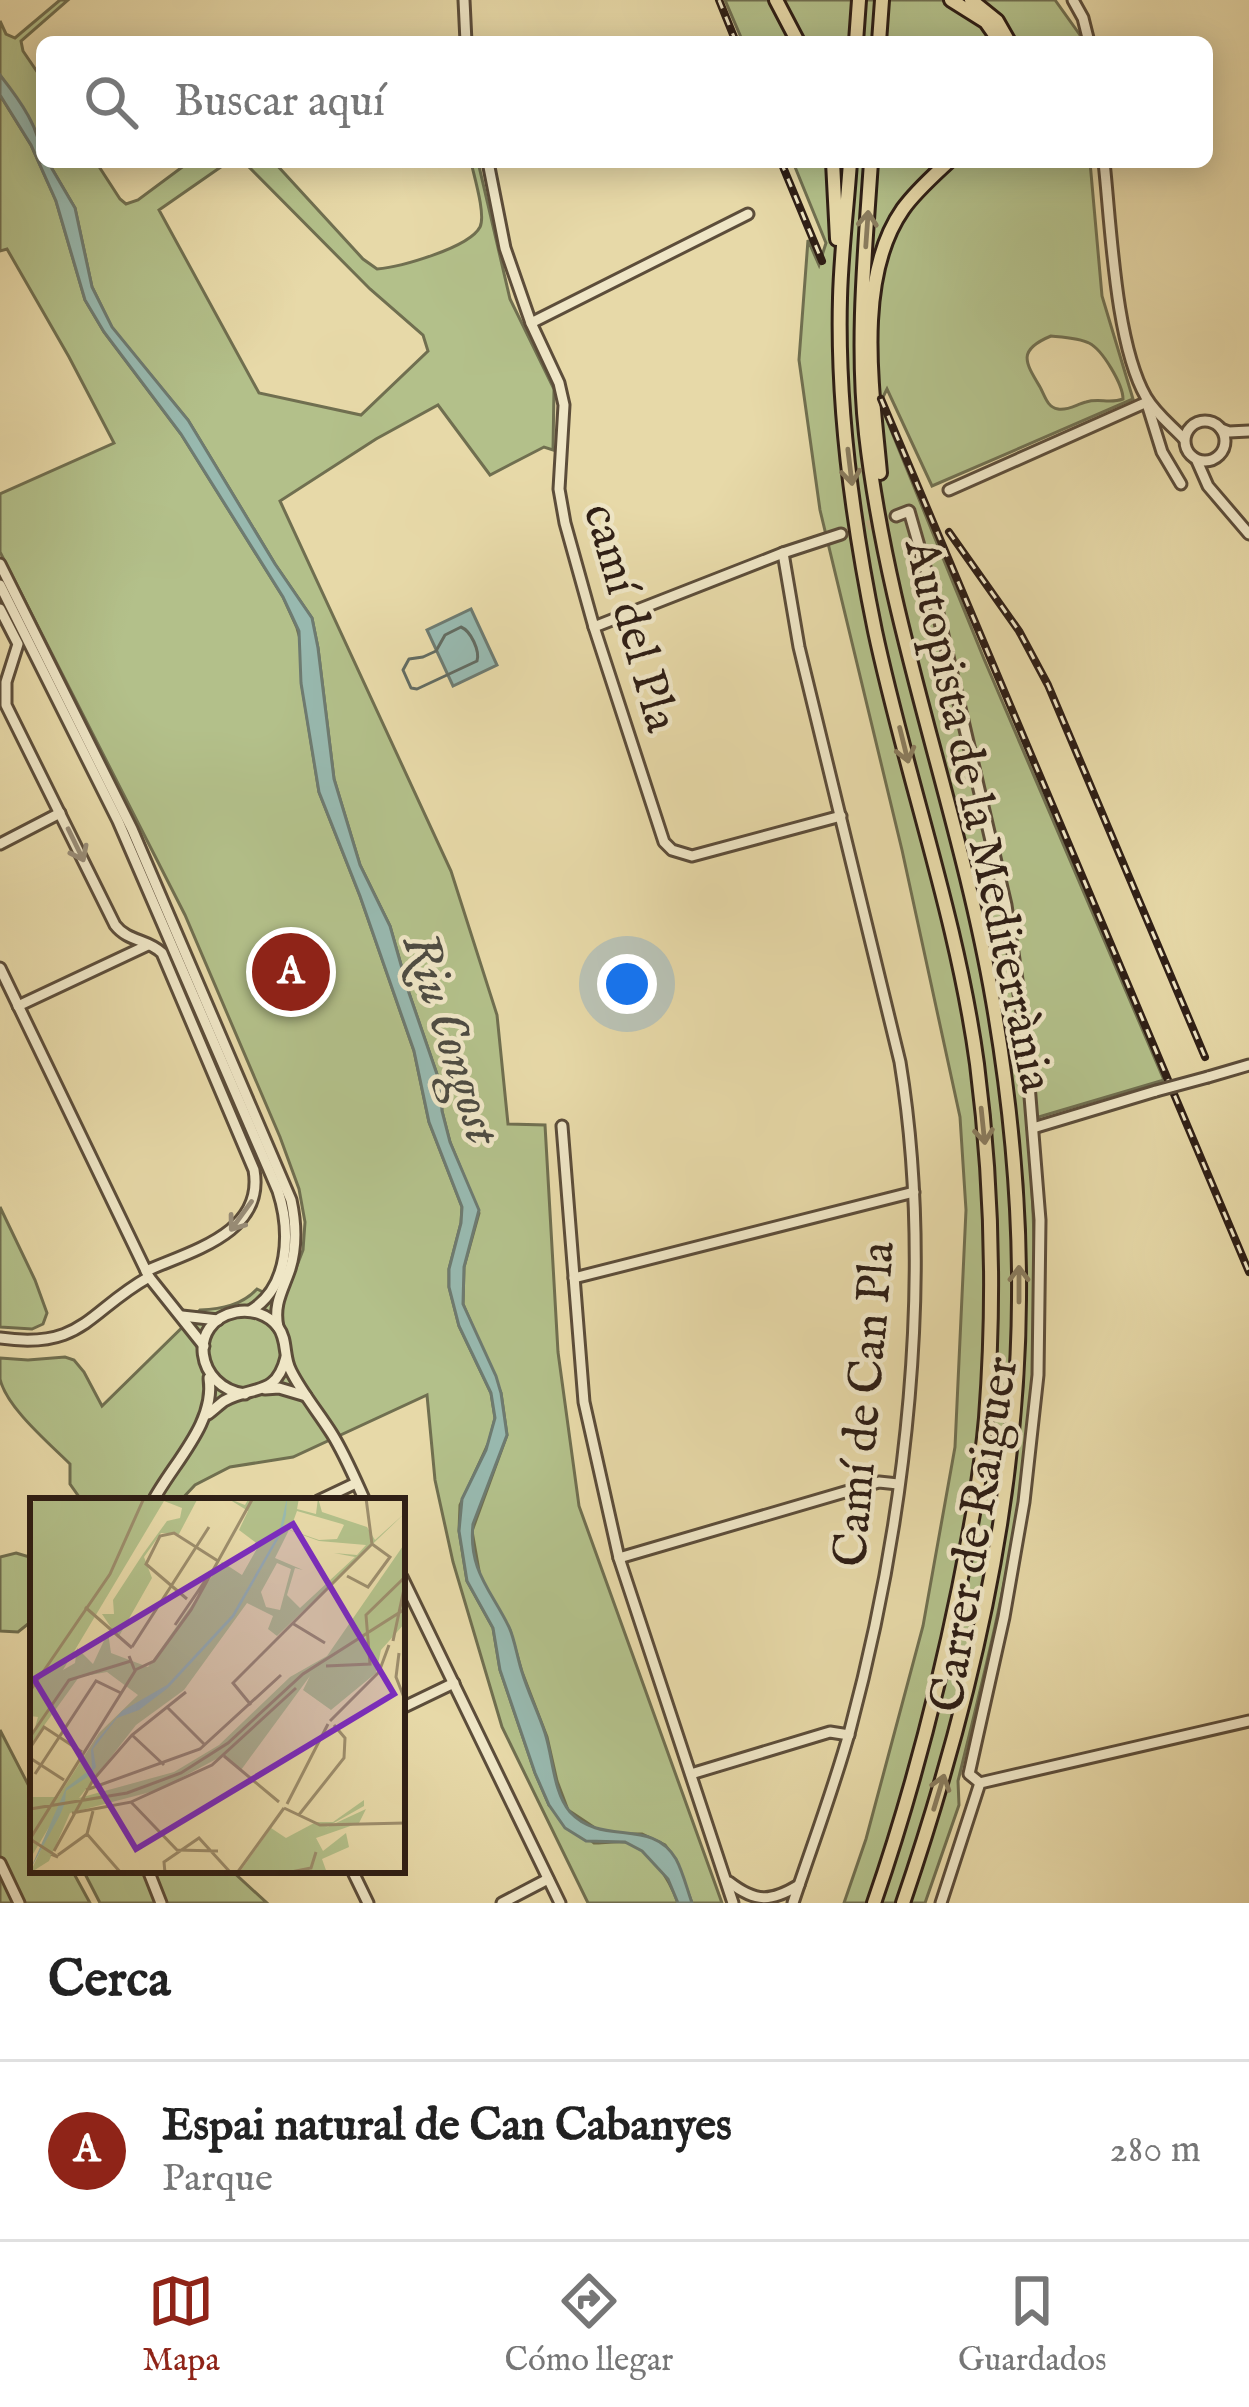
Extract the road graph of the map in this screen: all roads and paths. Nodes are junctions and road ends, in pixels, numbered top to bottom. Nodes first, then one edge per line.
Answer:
1 (464, 0) edge
2 (776, 0) edge
3 (859, 0) edge
4 (951, 0) edge
5 (971, 0) edge
6 (1073, 0) edge
7 (881, 6) edge
8 (466, 36) edge
9 (795, 36) edge
10 (856, 36) edge
11 (883, 36) edge
12 (999, 36) edge
13 (1002, 36) edge
14 (1088, 36) edge
15 (489, 168) edge
16 (833, 168) edge
17 (850, 168) edge
18 (871, 168) edge
19 (942, 168) edge
20 (1105, 168) edge
21 (748, 214) dead end
22 (840, 297) junction
23 (532, 323) junction
24 (1149, 402) junction
25 (1196, 423) junction
26 (1221, 428) junction
27 (1249, 431) edge
28 (1184, 439) junction
29 (1225, 441) junction
30 (1187, 452) junction
31 (1221, 454) junction
32 (1197, 460) junction
33 (1168, 467) junction
34 (1181, 484) dead end
35 (949, 490) dead end
36 (1215, 495) junction
37 (896, 516) dead end
38 (841, 534) tunnel mouth
39 (1249, 534) edge
40 (783, 554) junction
41 (886, 554) junction
42 (0, 564) edge
43 (0, 585) edge
44 (0, 609) edge
45 (594, 627) junction
46 (14, 662) junction
47 (0, 669) edge
48 (3, 700) edge
49 (60, 813) junction
50 (842, 816) junction
51 (0, 844) edge
52 (148, 945) junction
53 (0, 968) edge
54 (18, 1006) junction
55 (1249, 1065) edge
56 (562, 1126) dead end
57 (1033, 1128) junction
58 (914, 1192) junction
59 (147, 1274) junction
60 (574, 1278) junction
61 (250, 1311) junction
62 (181, 1316) junction
63 (218, 1320) junction
64 (278, 1327) junction
65 (0, 1338) edge
66 (203, 1346) junction
67 (286, 1352) junction
68 (208, 1372) junction
69 (265, 1389) junction
70 (245, 1394) junction
71 (308, 1396) junction
72 (204, 1418) junction
73 (356, 1483) junction
74 (898, 1484) junction
75 (154, 1498) edge
76 (324, 1498) edge
77 (364, 1498) edge
78 (619, 1558) junction
79 (405, 1583) edge
80 (454, 1684) junction
81 (405, 1707) edge
82 (1249, 1721) edge
83 (849, 1735) junction
84 (691, 1774) junction
85 (980, 1783) junction
86 (0, 1863) edge
87 (149, 1873) edge
88 (353, 1873) edge
89 (724, 1879) junction
90 (548, 1880) junction
91 (800, 1885) junction
92 (20, 1903) edge
93 (161, 1903) edge
94 (368, 1903) edge
95 (502, 1903) edge
96 (560, 1903) edge
97 (733, 1903) edge
98 (794, 1903) edge
99 (874, 1903) edge
100 (903, 1903) edge
101 (941, 1903) edge

1 - 8 street
2 - 9 highway
3 - 10 highway
4 - 12 highway
5 - 13 highway
6 - 14 street
7 - 11 highway
15 - 23 street, camí del Pla
16 - 22 highway
17 - 22 highway, Autopista de la Mediterrània
41 -> 18 highway, Autopista de la Mediterrània
19 - 41 highway
20 - 24 street
21 - 23 street
22 -> 99 highway, Autopista de la Mediterrània
23 - 45 street, camí del Pla
24 - 25 street
24 - 28 street
24 - 33 street
24 - 35 street
25 - 26 street
25 - 28 street
26 - 27 street
26 - 29 street
27 - 29 street
28 - 30 street
29 - 31 street
30 - 32 street
30 - 33 street
31 - 32 street
31 - 36 street
32 - 36 street
33 - 34 street
36 - 39 street
37 - 57 street, Carrer de Raiguer
38 - 40 street
40 - 45 street
40 - 50 street, Camí de Can Pla
100 -> 41 highway, Autopista de la Mediterrània
42 - 64 street
43 - 61 street
44 - 46 street
45 - 50 street, camí del Pla
46 - 47 street
46 - 48 street
48 - 49 street
49 - 51 street
49 -> 52 street
50 - 58 street, Camí de Can Pla
52 - 54 street
52 -> 59 street
53 - 54 street
54 - 59 street
55 - 57 street, bridge
56 - 60 street
57 - 85 street, Carrer de Raiguer
58 - 60 street
58 - 74 street, Camí de Can Pla
59 - 62 street
59 - 65 street
60 - 78 street
61 - 63 street
61 - 64 street
62 - 63 street
62 - 66 street
63 - 66 street
64 - 67 street
66 - 68 street
67 - 69 street
67 - 71 street
68 - 70 street
68 - 72 street
69 - 70 street
69 - 71 street
70 - 72 street
71 - 73 street
72 - 75 street
73 - 76 street
73 - 77 street
74 - 78 street
74 - 83 street, Camí de Can Pla
78 - 84 street
79 - 80 street
80 - 81 street
80 - 90 street
82 - 85 street, Carrer de Raiguer
83 - 84 street
83 - 91 street, Camí de Can Pla
84 - 89 street
85 - 101 street, Carrer de Raiguer
86 - 92 street
87 - 93 street
88 - 94 street
89 - 91 street
89 - 97 street
90 - 95 street
90 - 96 street
91 - 98 street, Camí de Can Pla

